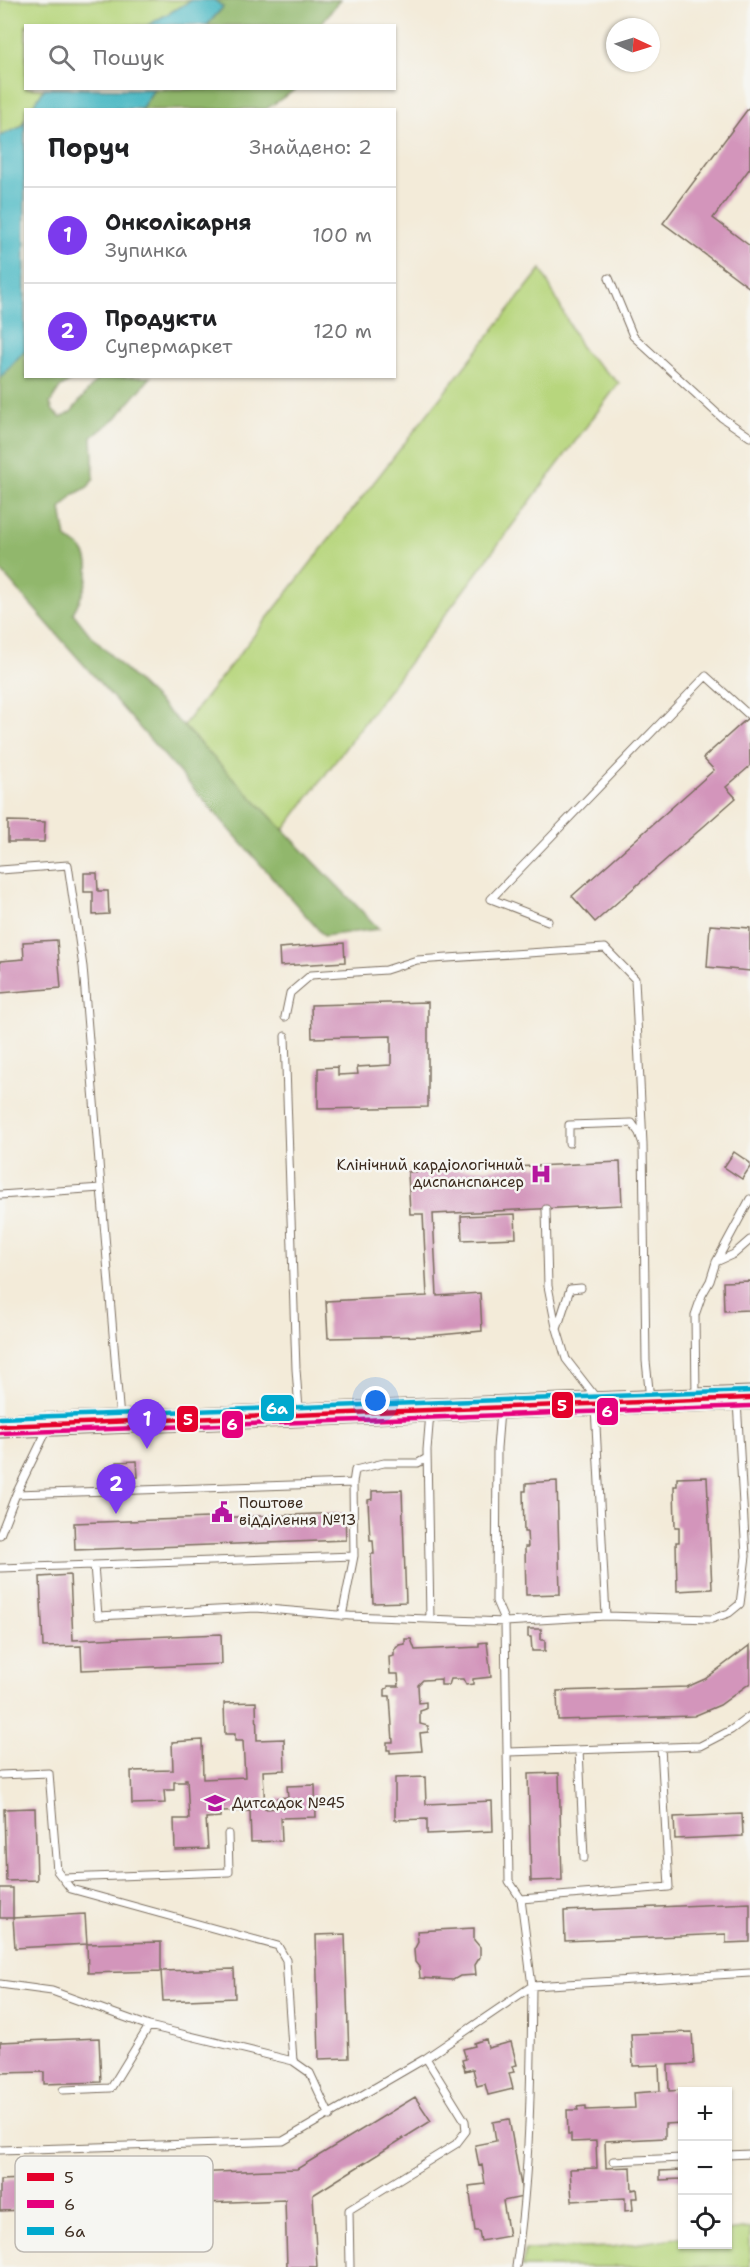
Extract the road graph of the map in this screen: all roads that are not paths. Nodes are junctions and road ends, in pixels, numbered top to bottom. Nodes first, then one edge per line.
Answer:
1 (609, 278) dead end
2 (750, 437) edge
3 (750, 716) edge
4 (0, 870) edge
5 (548, 921) dead end
6 (285, 1017) dead end
7 (285, 1036) dead end
8 (569, 1143) dead end
9 (643, 1144) junction
10 (100, 1188) junction
11 (0, 1195) edge
12 (750, 1199) edge
13 (546, 1209) dead end
14 (750, 1240) edge
15 (716, 1262) junction
16 (581, 1288) dead end
17 (557, 1329) junction
18 (743, 1398) edge
19 (696, 1400) junction
20 (650, 1402) junction
21 (598, 1405) junction
22 (500, 1408) junction
23 (430, 1410) junction
24 (299, 1416) junction
25 (121, 1421) junction
26 (50, 1424) junction
27 (0, 1426) edge
28 (427, 1458) junction
29 (353, 1483) junction
30 (16, 1494) junction
31 (0, 1535) edge
32 (354, 1556) junction
33 (94, 1565) junction
34 (0, 1568) edge
35 (342, 1616) junction
36 (606, 1616) junction
37 (430, 1619) junction
38 (505, 1622) junction
39 (750, 1716) edge
40 (661, 1748) junction
41 (579, 1750) junction
42 (508, 1752) junction
43 (0, 1775) edge
44 (228, 1834) dead end
45 (584, 1858) dead end
46 (63, 1878) junction
47 (521, 1899) junction
48 (750, 1972) edge
49 (0, 1984) edge
50 (532, 1986) junction
51 (149, 2026) junction
52 (426, 2058) junction
53 (293, 2061) junction
54 (63, 2090) dead end
55 (330, 2116) junction
56 (0, 2150) edge
57 (750, 2154) edge
58 (732, 2155) edge
59 (678, 2158) edge
60 (613, 2161) dead end
61 (350, 2267) edge
62 (516, 2267) edge

1 - 2 lane
3 - 5 lane
4 - 10 lane
6 - 9 lane
7 - 24 lane
8 - 9 lane
9 - 20 lane
10 - 11 lane
10 - 25 lane
12 - 15 lane
13 - 17 lane
14 - 15 lane
15 - 19 lane
16 - 17 lane
17 - 21 lane
18 - 19 main road
18 - 36 lane
19 - 20 main road
20 - 21 main road
21 - 22 main road
21 - 36 lane
22 - 23 main road
22 - 38 lane
23 - 24 main road
23 - 28 lane
24 - 25 main road
25 - 26 main road
26 - 27 main road
26 - 30 lane
28 - 29 lane
28 - 37 lane
29 - 30 lane
29 - 32 lane
30 - 31 lane
32 - 33 lane
32 - 35 lane
33 - 34 lane
33 - 35 lane
35 - 37 lane
36 - 38 lane
37 - 38 lane
38 - 42 lane
39 - 40 lane
40 - 41 lane
40 - 47 lane
41 - 42 lane
41 - 45 lane
42 - 47 lane
43 - 46 lane
44 - 46 lane
46 - 53 lane
47 - 50 lane
48 - 50 lane
49 - 51 lane
50 - 52 lane
50 - 62 lane
51 - 53 lane
51 - 54 lane
52 - 55 lane
52 - 61 lane
53 - 55 lane
55 - 56 lane
57 - 58 lane
59 - 60 lane

